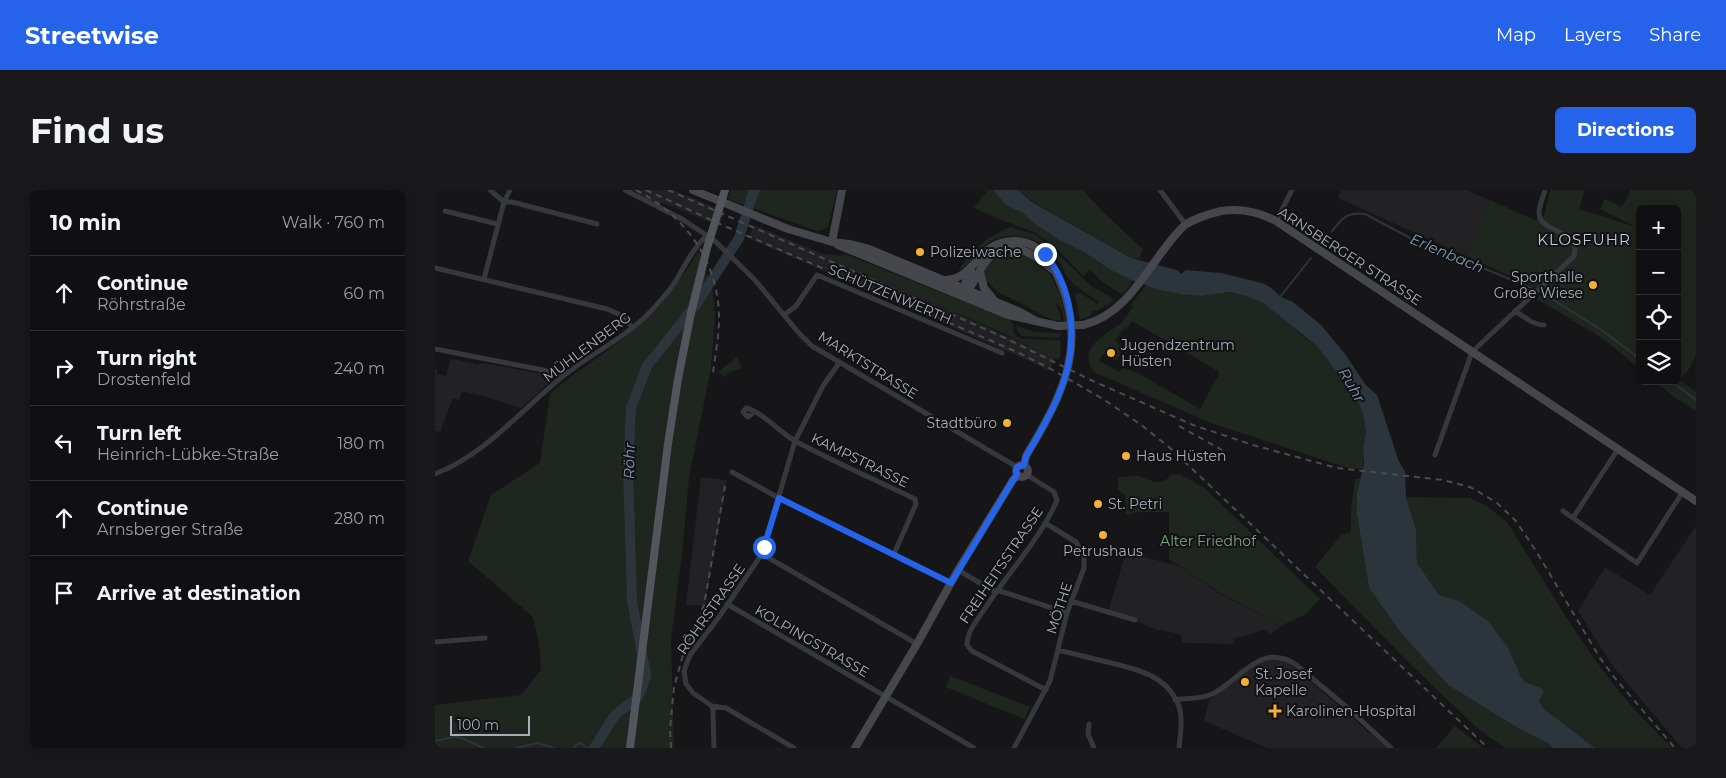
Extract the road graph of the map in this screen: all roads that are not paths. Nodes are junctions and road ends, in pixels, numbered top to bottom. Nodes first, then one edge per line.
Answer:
1 (490, 190) edge
2 (510, 190) edge
3 (625, 190) edge
4 (693, 190) edge
5 (725, 190) edge
6 (842, 190) edge
7 (1160, 190) edge
8 (1292, 190) edge
9 (1545, 190) edge
10 (503, 202) junction
11 (445, 211) dead end
12 (1276, 221) junction
13 (497, 224) junction
14 (597, 224) dead end
15 (1186, 225) junction
16 (707, 235) junction
17 (832, 242) junction
18 (974, 263) junction
19 (435, 268) edge
20 (980, 270) junction
21 (1056, 272) junction
22 (484, 279) junction
23 (944, 281) junction
24 (965, 292) junction
25 (998, 303) junction
26 (1515, 311) junction
27 (784, 315) junction
28 (1036, 321) junction
29 (1544, 324) dead end
30 (633, 328) junction
31 (435, 349) edge
32 (1472, 352) junction
33 (1002, 353) dead end
34 (839, 363) junction
35 (560, 378) junction
36 (754, 412) dead end
37 (795, 441) junction
38 (1618, 449) junction
39 (1435, 455) dead end
40 (1020, 469) junction
41 (732, 472) dead end
42 (435, 474) edge
43 (1027, 476) joint
44 (1682, 493) junction
45 (779, 498) junction
46 (1696, 501) edge
47 (1563, 511) dead end
48 (1573, 518) junction
49 (1045, 522) junction
50 (761, 554) junction
51 (894, 554) junction
52 (958, 570) junction
53 (951, 583) junction
54 (996, 591) junction
55 (1071, 602) junction
56 (727, 604) junction
57 (1067, 613) junction
58 (1135, 620) dead end
59 (485, 638) dead end
60 (435, 642) edge
61 (917, 644) junction
62 (1058, 650) junction
63 (1046, 690) junction
64 (885, 696) junction
65 (1175, 700) junction
66 (711, 706) junction
67 (1089, 724) dead end
68 (630, 748) edge
69 (714, 748) edge
70 (795, 748) edge
71 (855, 748) edge
72 (974, 748) edge
73 (1014, 748) edge
74 (1094, 748) edge
75 (1179, 748) edge
76 (1391, 748) edge

1 - 10 street
2 - 10 street
3 - 16 street, MARKTSTRASSE
4 - 17 street
5 - 68 main road, bridge
6 - 17 street
7 - 15 street
8 - 12 street
9 - 26 street
10 - 13 street
10 - 14 street
11 - 13 street
12 - 15 street, ARNSBERGER STRASSE
12 - 32 street, ARNSBERGER STRASSE
13 - 22 street
15 - 28 street, ARNSBERGER STRASSE, bridge
16 - 27 street, MARKTSTRASSE
16 - 30 street, MÜHLENBERG
17 - 23 street
17 - 24 street
18 - 21 street
18 - 23 street
18 - 24 street
19 - 22 street
20 - 21 street
20 - 24 street
20 - 25 street, ARNSBERGER STRASSE
21 - 40 street
22 - 30 street
23 - 24 street
24 - 25 street, ARNSBERGER STRASSE
24 - 28 street, ARNSBERGER STRASSE
25 - 28 street, ARNSBERGER STRASSE
26 - 29 street
26 - 32 street
27 - 33 street, SCHÜTZENWERTH
27 - 34 street, MARKTSTRASSE
30 - 35 street, MÜHLENBERG
31 - 35 street
32 - 38 street, ARNSBERGER STRASSE
32 - 39 street
34 - 37 street, RÖHRSTRASSE
34 - 40 street, MARKTSTRASSE
35 - 42 street, MÜHLENBERG
36 - 37 street
37 - 45 street, RÖHRSTRASSE
37 - 51 street, KAMPSTRASSE
38 - 44 street, ARNSBERGER STRASSE
38 - 48 street
40 - 43 street
40 - 52 street
41 - 45 street
43 - 49 street, FREIHEITSSTRASSE
44 - 46 street, ARNSBERGER STRASSE
44 - 48 street
45 - 50 street, RÖHRSTRASSE
45 - 51 street
47 - 48 street
49 - 54 street, FREIHEITSSTRASSE
49 - 55 street, MÖTHE
50 - 56 street, RÖHRSTRASSE
50 - 61 street
51 - 53 street
52 - 53 street
52 - 54 street
53 - 61 street
54 - 57 street
54 - 63 street, FREIHEITSSTRASSE
55 - 57 street, MÖTHE
55 - 58 street
56 - 64 street, KOLPINGSTRASSE
56 - 66 street, RÖHRSTRASSE
57 - 62 street, MÖTHE
59 - 60 street
61 - 64 street
62 - 63 street
62 - 65 street, MÖTHE
63 - 73 street
64 - 71 street
64 - 72 street, KOLPINGSTRASSE
65 - 75 street
65 - 76 street
66 - 69 street
66 - 70 street
67 - 74 street

